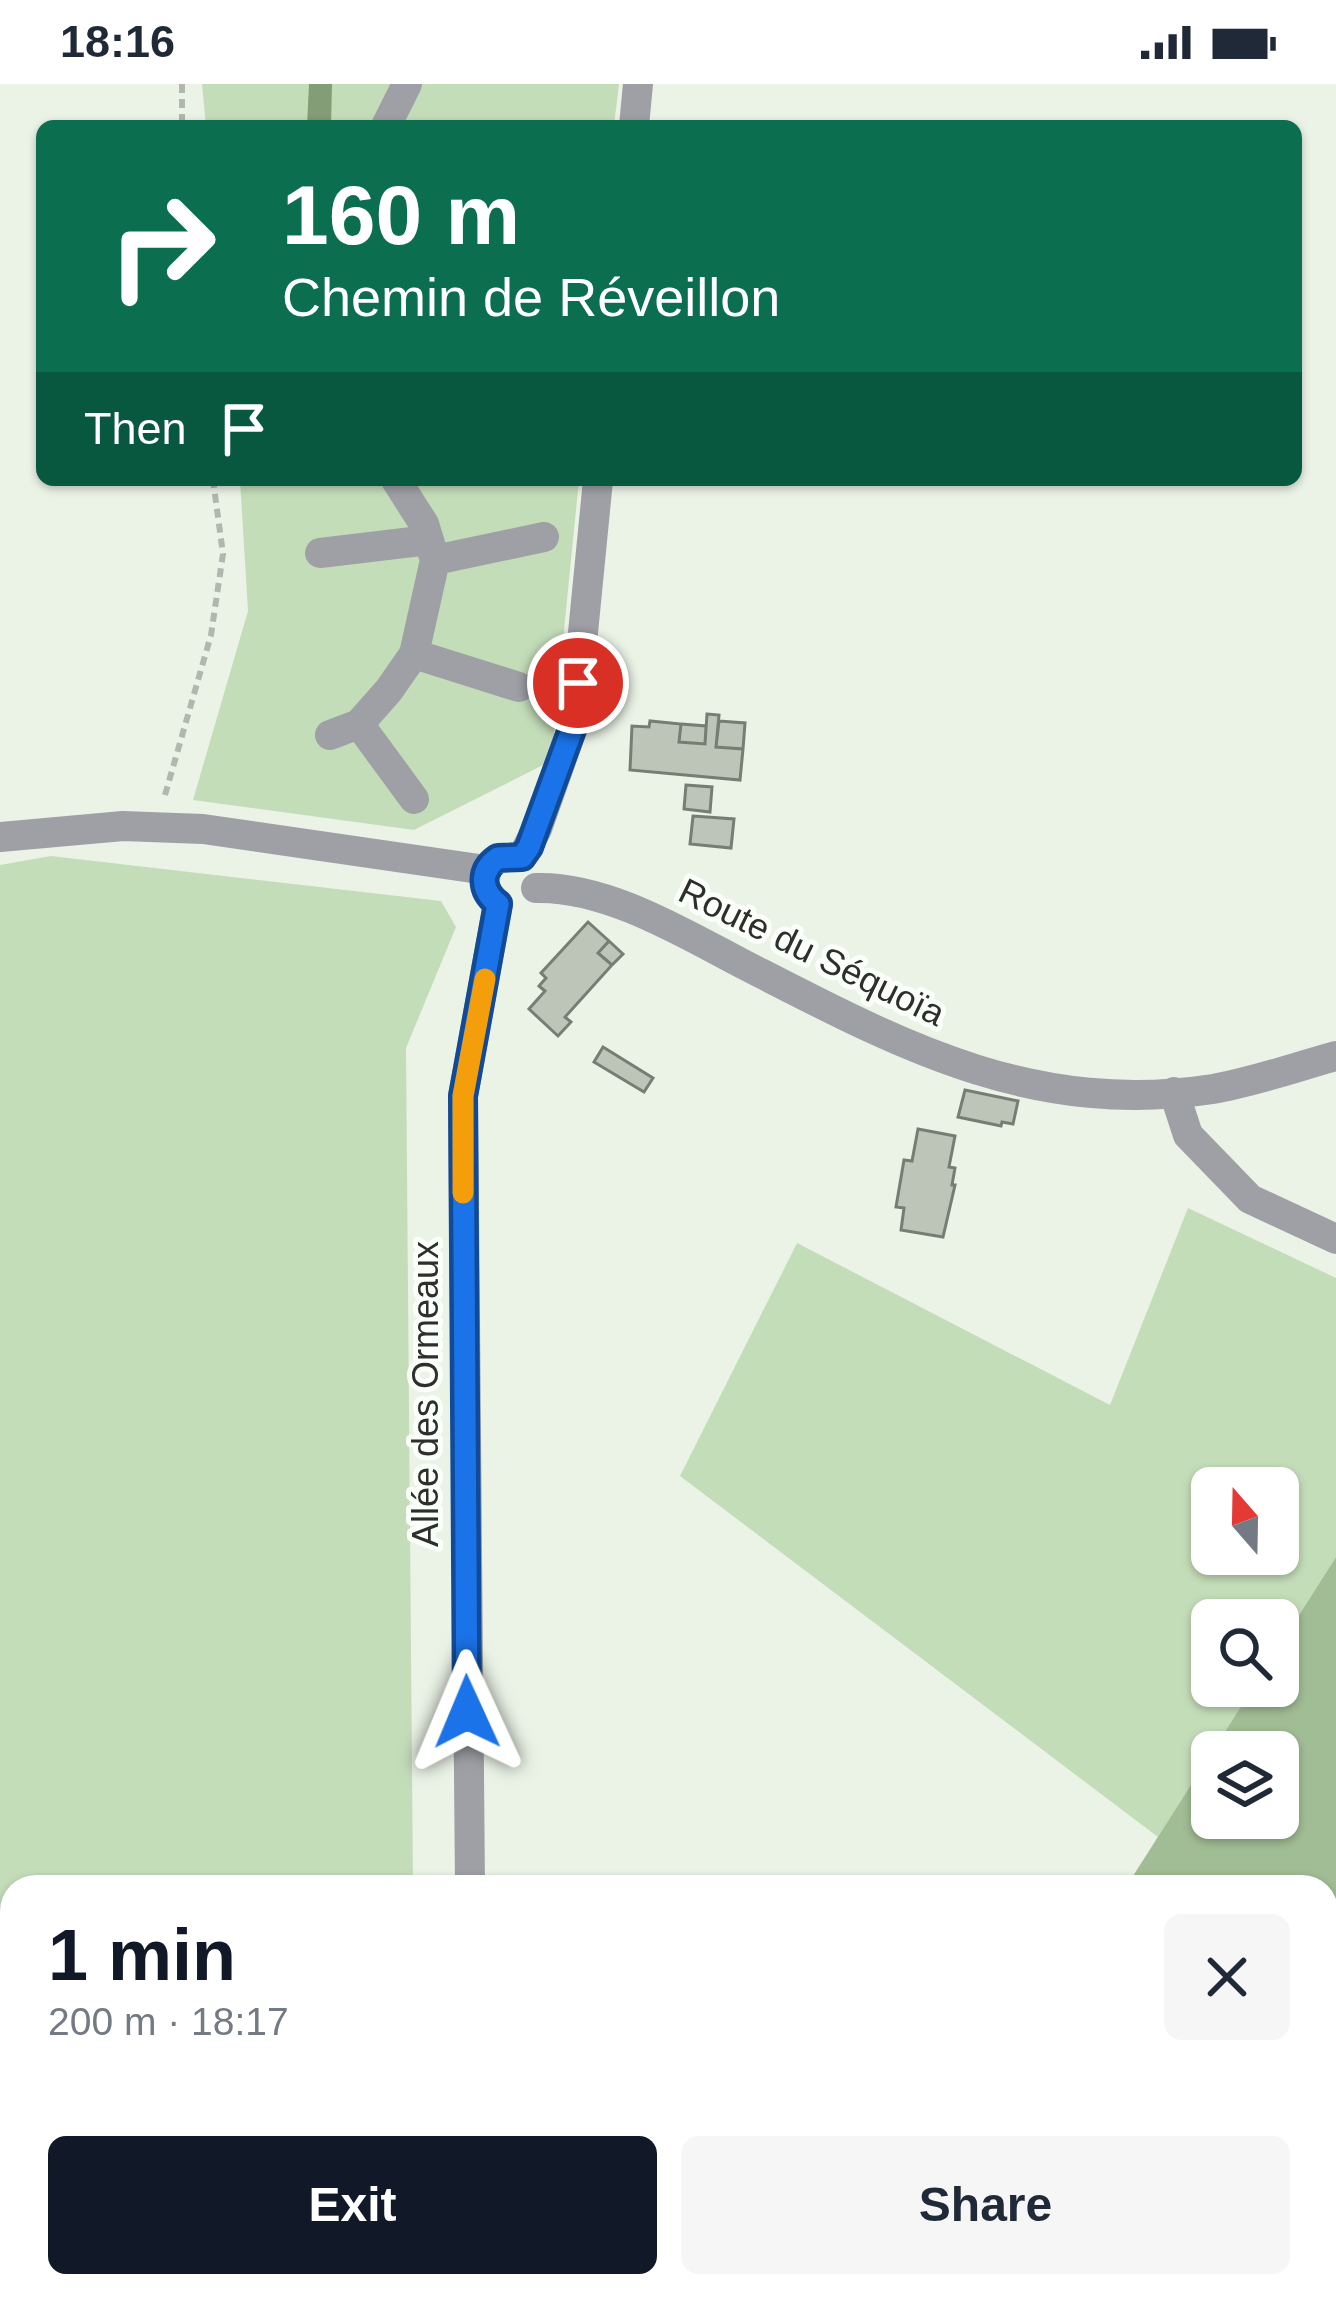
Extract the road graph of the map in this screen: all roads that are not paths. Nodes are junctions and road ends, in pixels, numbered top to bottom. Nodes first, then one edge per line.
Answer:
1 (407, 84) edge
2 (638, 84) edge
3 (389, 120) edge
4 (635, 120) edge
5 (401, 486) edge
6 (597, 486) edge
7 (544, 537) dead end
8 (432, 550) junction
9 (320, 554) dead end
10 (414, 654) junction
11 (519, 687) dead end
12 (414, 799) dead end
13 (0, 837) edge
14 (522, 857) junction
15 (486, 870) junction
16 (536, 888) junction
17 (498, 904) junction
18 (1336, 1056) edge
19 (1174, 1092) junction
20 (1336, 1239) edge
21 (470, 1875) edge

1 - 3 street
2 - 4 street
5 - 8 street
6 - 14 street
7 - 8 street
8 - 9 street
8 - 10 street
10 - 11 street
10 - 12 street
13 - 15 street
14 - 15 street
14 - 16 street
15 - 17 street
16 - 17 street
16 - 19 street, Route du Séquoïa
17 - 21 street, Allée des Ormeaux
18 - 19 street, Route du Séquoïa
19 - 20 street

